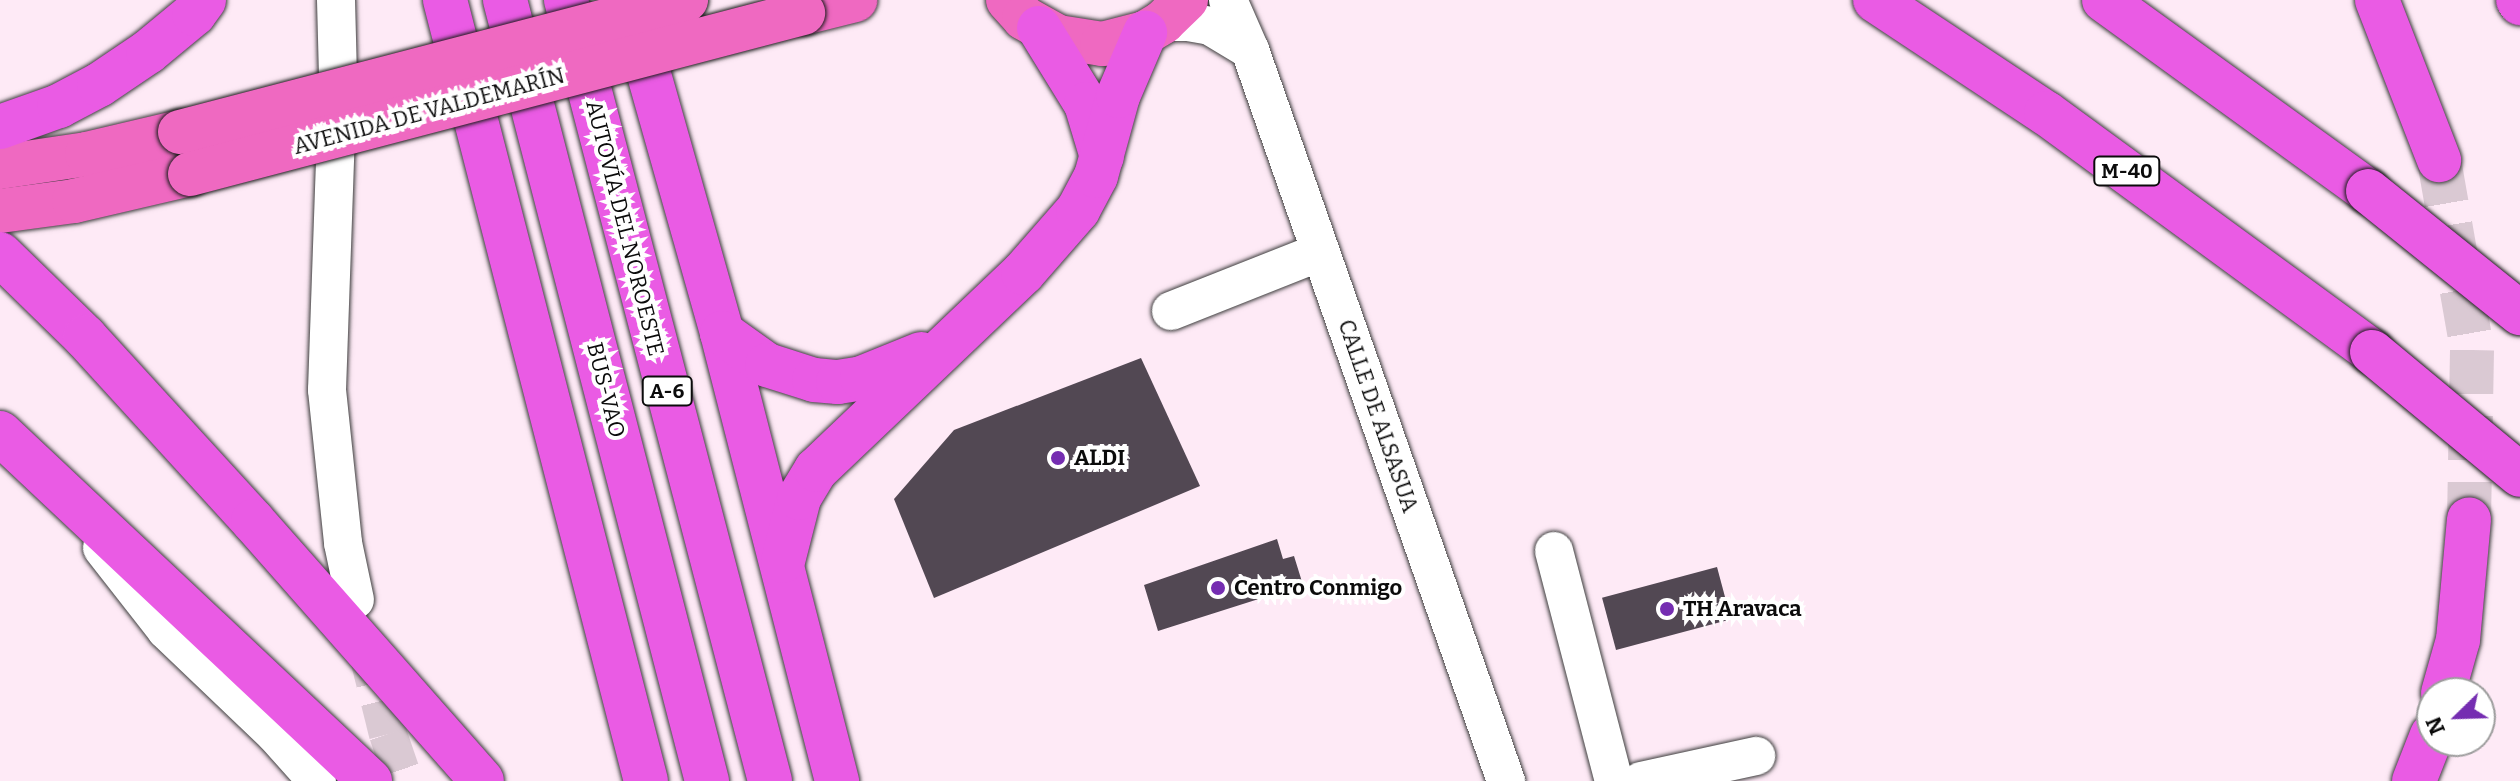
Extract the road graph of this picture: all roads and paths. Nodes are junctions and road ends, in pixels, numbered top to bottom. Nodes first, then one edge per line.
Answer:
1 (204, 0) edge
2 (336, 0) edge
3 (445, 0) edge
4 (505, 0) edge
5 (566, 0) edge
6 (628, 0) edge
7 (686, 0) edge
8 (855, 0) edge
9 (1228, 0) edge
10 (1875, 0) edge
11 (2104, 0) edge
12 (2377, 0) edge
13 (1010, 9) edge
14 (1165, 18) edge
15 (1250, 50) junction
16 (0, 127) edge
17 (1102, 157) junction
18 (2439, 160) tunnel mouth
19 (0, 167) edge
20 (0, 211) edge
21 (1320, 252) junction
22 (0, 254) edge
23 (1171, 311) dead end
24 (2520, 313) edge
25 (722, 333) junction
26 (949, 342) junction
27 (0, 433) edge
28 (2520, 475) edge
29 (57, 488) junction
30 (2469, 520) tunnel mouth
31 (1554, 551) dead end
32 (782, 567) junction
33 (355, 600) dead end
34 (2448, 677) edge
35 (1756, 756) dead end
36 (2423, 757) edge
37 (317, 781) edge
38 (370, 781) edge
39 (482, 781) edge
40 (646, 781) edge
41 (707, 781) edge
42 (770, 781) edge
43 (837, 781) edge
44 (1506, 781) edge
45 (1614, 781) edge
46 (1641, 781) edge
47 (2414, 781) edge

1 - 16 highway
2 - 33 street
3 - 40 highway
4 - 41 highway, BUS-VAO
5 - 42 highway, AUTOVÍA DEL NOROESTE / A-6
6 - 25 highway
7 - 19 main road, AVENIDA DE VALDEMARÍN, bridge
8 - 20 main road, AVENIDA DE VALDEMARÍN, bridge
9 - 15 street, CALLE DE ALSASUA
10 - 28 highway, M-40, bridge
11 - 24 highway, bridge
12 - 18 highway
13 - 14 main road
13 - 17 highway
14 - 15 street
14 - 17 highway
15 - 21 street, CALLE DE ALSASUA
17 - 26 highway
21 - 23 street
21 - 44 street, CALLE DE ALSASUA
22 - 39 highway
25 - 26 highway
25 - 32 highway
26 - 32 highway
27 - 29 highway
29 - 37 street
29 - 38 highway
30 - 34 highway
31 - 45 street
32 - 43 highway
35 - 46 street
36 - 47 highway

